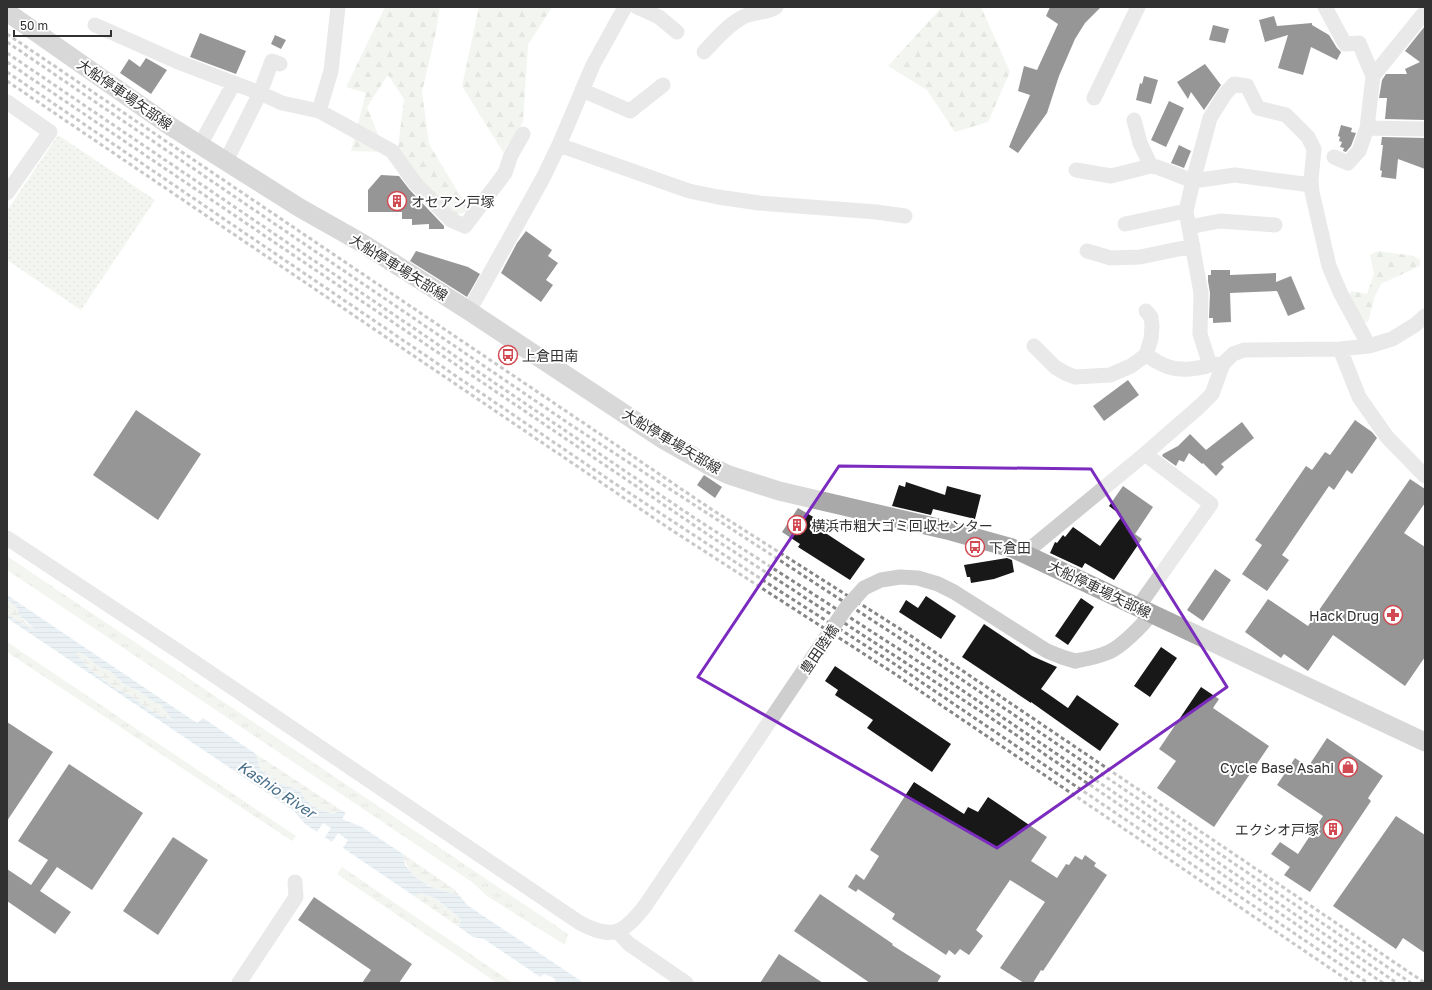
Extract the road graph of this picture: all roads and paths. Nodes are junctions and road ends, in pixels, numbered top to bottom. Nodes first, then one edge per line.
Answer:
1 (338, 7) edge
2 (625, 7) edge
3 (637, 7) edge
4 (1138, 7) edge
5 (1325, 7) edge
6 (773, 9) edge
7 (7, 12) edge
8 (740, 12) edge
9 (1425, 12) edge
10 (96, 25) dead end
11 (677, 32) dead end
12 (704, 52) dead end
13 (280, 64) dead end
14 (1373, 76) junction
15 (234, 82) junction
16 (663, 85) dead end
17 (582, 90) junction
18 (260, 93) junction
19 (1094, 98) dead end
20 (7, 102) edge
21 (319, 111) junction
22 (1134, 120) dead end
23 (1367, 128) junction
24 (1425, 129) edge
25 (524, 134) dead end
26 (200, 145) junction
27 (559, 145) junction
28 (1334, 157) dead end
29 (226, 161) junction
30 (1151, 166) junction
31 (1076, 170) dead end
32 (1193, 181) junction
33 (1311, 185) junction
34 (7, 193) edge
35 (1186, 211) junction
36 (905, 216) dead end
37 (1125, 224) dead end
38 (1275, 225) dead end
39 (1189, 227) junction
40 (1193, 246) junction
41 (1087, 252) dead end
42 (469, 311) junction
43 (1146, 311) dead end
44 (1425, 316) edge
45 (1034, 346) dead end
46 (1369, 346) junction
47 (1340, 349) junction
48 (1146, 354) junction
49 (1217, 364) junction
50 (1144, 454) junction
51 (1425, 476) edge
52 (7, 538) edge
53 (1025, 553) junction
54 (1144, 610) junction
55 (1425, 742) edge
56 (295, 882) dead end
57 (617, 931) junction
58 (239, 983) edge
59 (686, 983) edge

1 - 21 street
2 - 17 street
3 - 11 street
4 - 19 street
5 - 14 street
6 - 8 street
7 - 26 main road, 大船停車場矢部線
8 - 12 street
9 - 14 street
10 - 15 street
13 - 18 street
14 - 23 street
15 - 18 street
15 - 26 street
16 - 17 street
17 - 27 street
18 - 21 street
18 - 29 street
20 - 34 street
21 - 25 street
22 - 30 street
23 - 24 street
23 - 28 street
26 - 29 main road, 大船停車場矢部線
27 - 36 street
27 - 42 street
29 - 42 main road, 大船停車場矢部線
30 - 31 street
30 - 32 street
32 - 33 street
32 - 33 street
32 - 35 street
33 - 46 street
35 - 37 street
35 - 39 street
38 - 39 street
39 - 40 street
40 - 41 street
40 - 49 street
42 - 53 main road, 大船停車場矢部線
43 - 48 street
44 - 46 street
45 - 48 street
46 - 47 street
47 - 49 street
47 - 51 street
48 - 49 street
49 - 50 street
50 - 53 street
50 - 54 street
52 - 57 street
53 - 54 main road, 大船停車場矢部線
54 - 55 main road, 大船停車場矢部線
54 - 57 street, 豊田陸橋, bridge
56 - 58 street
57 - 59 street

